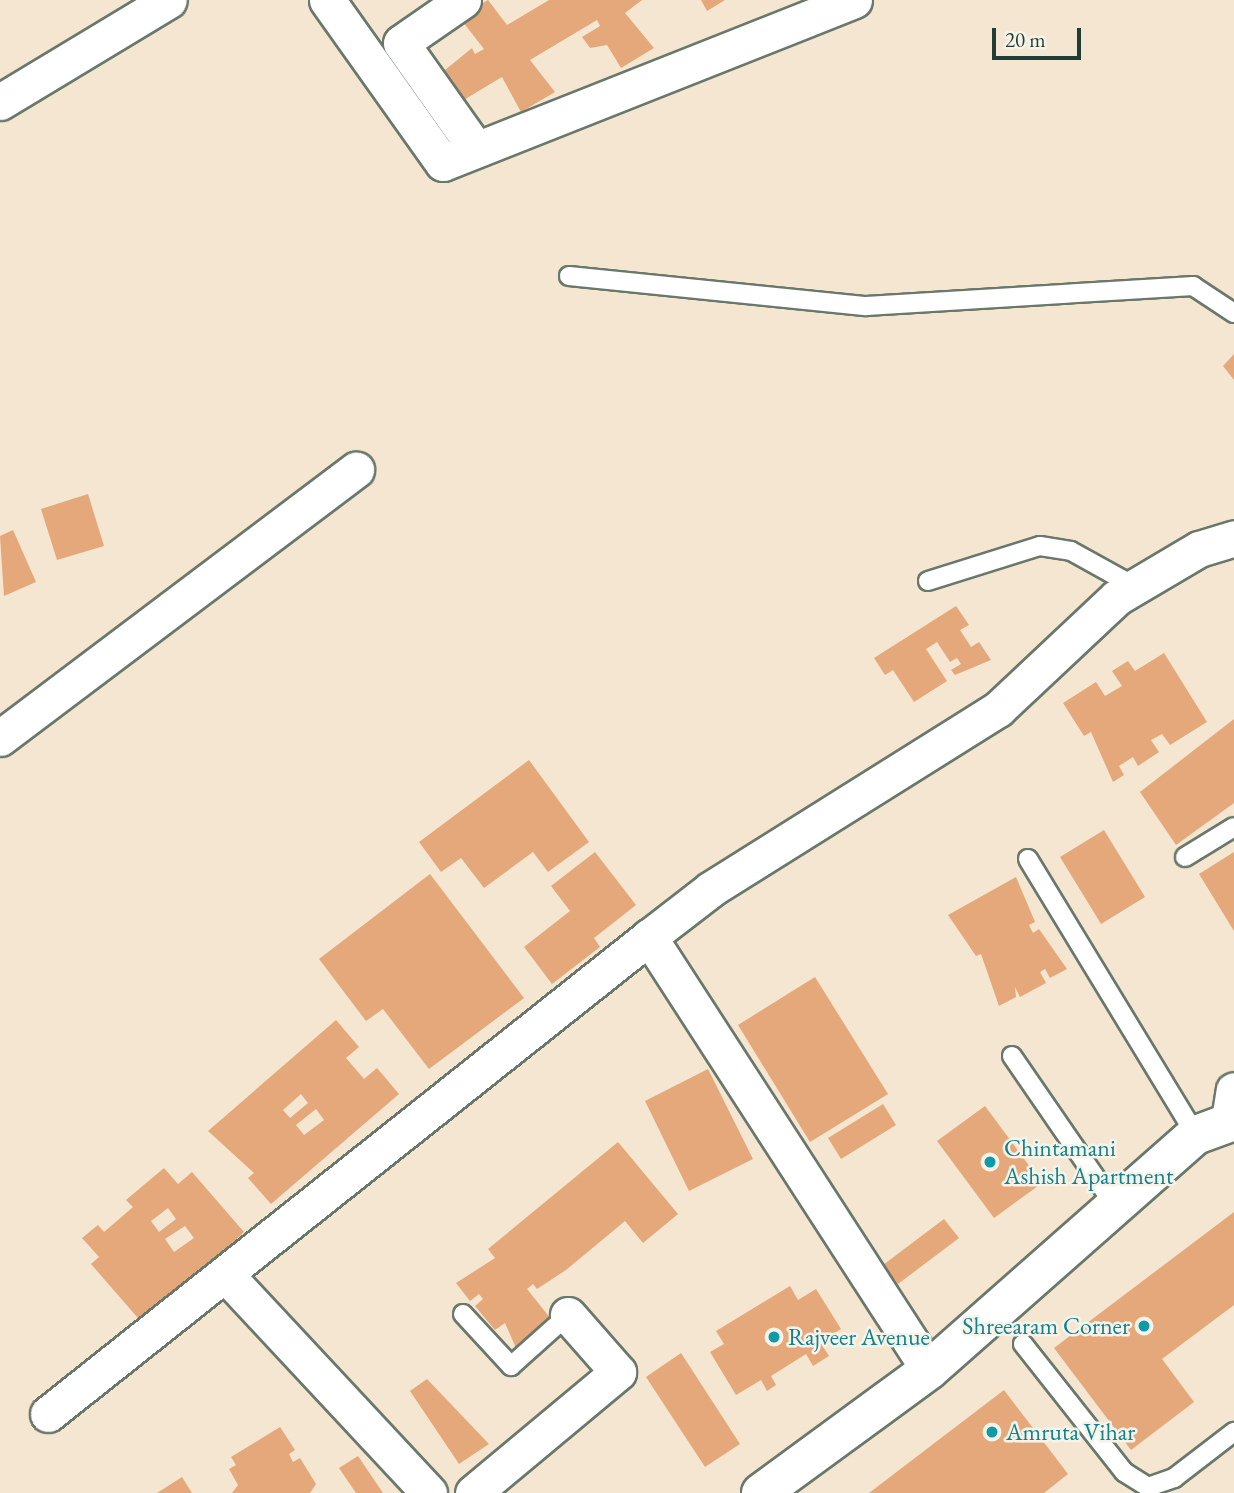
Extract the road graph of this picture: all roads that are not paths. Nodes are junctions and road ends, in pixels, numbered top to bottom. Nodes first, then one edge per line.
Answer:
1 (169, 0) edge
2 (327, 0) edge
3 (463, 0) edge
4 (835, 3) edge
5 (0, 102) edge
6 (475, 149) junction
7 (569, 276) dead end
8 (1234, 313) edge
9 (356, 470) dead end
10 (1234, 538) edge
11 (928, 581) dead end
12 (1136, 587) junction
13 (0, 738) edge
14 (1234, 827) edge
15 (1185, 857) dead end
16 (1028, 859) dead end
17 (649, 937) junction
18 (1012, 1056) dead end
19 (1223, 1117) edge
20 (1114, 1203) junction
21 (225, 1274) junction
22 (463, 1314) dead end
23 (568, 1315) joint
24 (1023, 1344) dead end
25 (929, 1370) junction
26 (48, 1415) dead end
27 (1234, 1432) edge
28 (429, 1493) edge
29 (473, 1493) edge
30 (761, 1493) edge

1 - 5 street
2 - 6 street
3 - 6 street
4 - 6 street
7 - 8 lane
9 - 13 street
10 - 12 street
11 - 12 lane
12 - 17 street
14 - 15 lane
16 - 19 lane
17 - 21 street
17 - 25 street
18 - 20 lane
19 - 20 street
20 - 25 street
21 - 26 street
21 - 28 street
22 - 23 lane
23 - 29 street
24 - 27 lane
25 - 30 street

